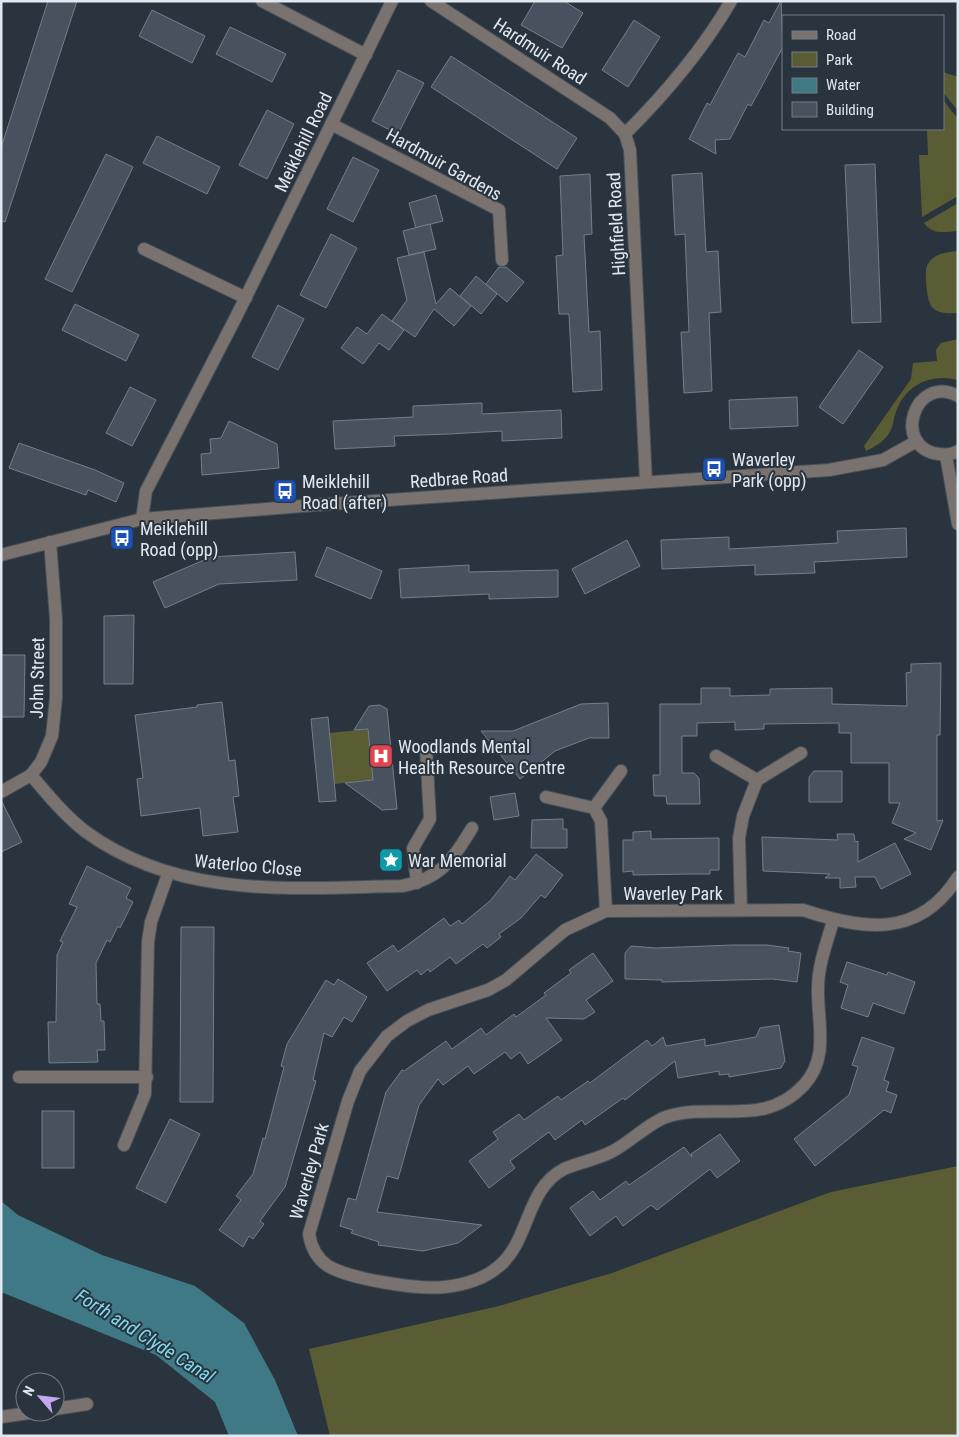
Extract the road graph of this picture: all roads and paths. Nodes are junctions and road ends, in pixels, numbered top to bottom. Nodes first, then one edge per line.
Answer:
1 (262, 1) edge
2 (392, 1) edge
3 (432, 1) edge
4 (731, 1) edge
5 (366, 55) junction
6 (332, 124) junction
7 (625, 134) junction
8 (144, 249) dead end
9 (502, 260) dead end
10 (246, 298) junction
11 (958, 396) edge
12 (918, 441) junction
13 (952, 453) edge
14 (646, 482) junction
15 (142, 519) junction
16 (958, 524) edge
17 (50, 542) junction
18 (1, 554) edge
19 (426, 748) dead end
20 (801, 753) dead end
21 (716, 756) dead end
22 (621, 771) dead end
23 (31, 775) junction
24 (757, 780) junction
25 (1, 792) edge
26 (546, 797) dead end
27 (594, 808) junction
28 (472, 828) dead end
29 (168, 874) junction
30 (958, 877) edge
31 (417, 883) junction
32 (741, 910) junction
33 (606, 911) junction
34 (833, 920) junction
35 (19, 1077) dead end
36 (147, 1077) junction
37 (124, 1145) dead end
38 (87, 1404) dead end
39 (65, 1407) edge
40 (15, 1416) edge
41 (1, 1418) edge

1 - 5 street
2 - 5 street, Meiklehill Road
3 - 7 street, Hardmuir Road
4 - 7 street
5 - 6 street, Meiklehill Road
6 - 9 street, Hardmuir Gardens
6 - 10 street, Meiklehill Road
7 - 14 street, Highfield Road
8 - 10 street
10 - 15 street, Meiklehill Road
11 - 12 street
12 - 13 street
12 - 14 street, Redbrae Road
13 - 16 street
14 - 15 street, Redbrae Road
15 - 17 street, Redbrae Road
17 - 18 street, Redbrae Road
17 - 23 street, John Street
19 - 31 street
20 - 24 street
21 - 24 street
22 - 27 street
23 - 25 street, John Street
23 - 29 street, Waterloo Close
24 - 32 street, Waverley Park
26 - 27 street
27 - 33 street, Waverley Park
28 - 31 street, Waterloo Close
29 - 31 street, Waterloo Close
29 - 36 street
30 - 34 street, Waverley Park
32 - 33 street, Waverley Park
32 - 34 street, Waverley Park
33 - 34 street, Waverley Park
35 - 36 street
36 - 37 street
38 - 39 street
40 - 41 street

